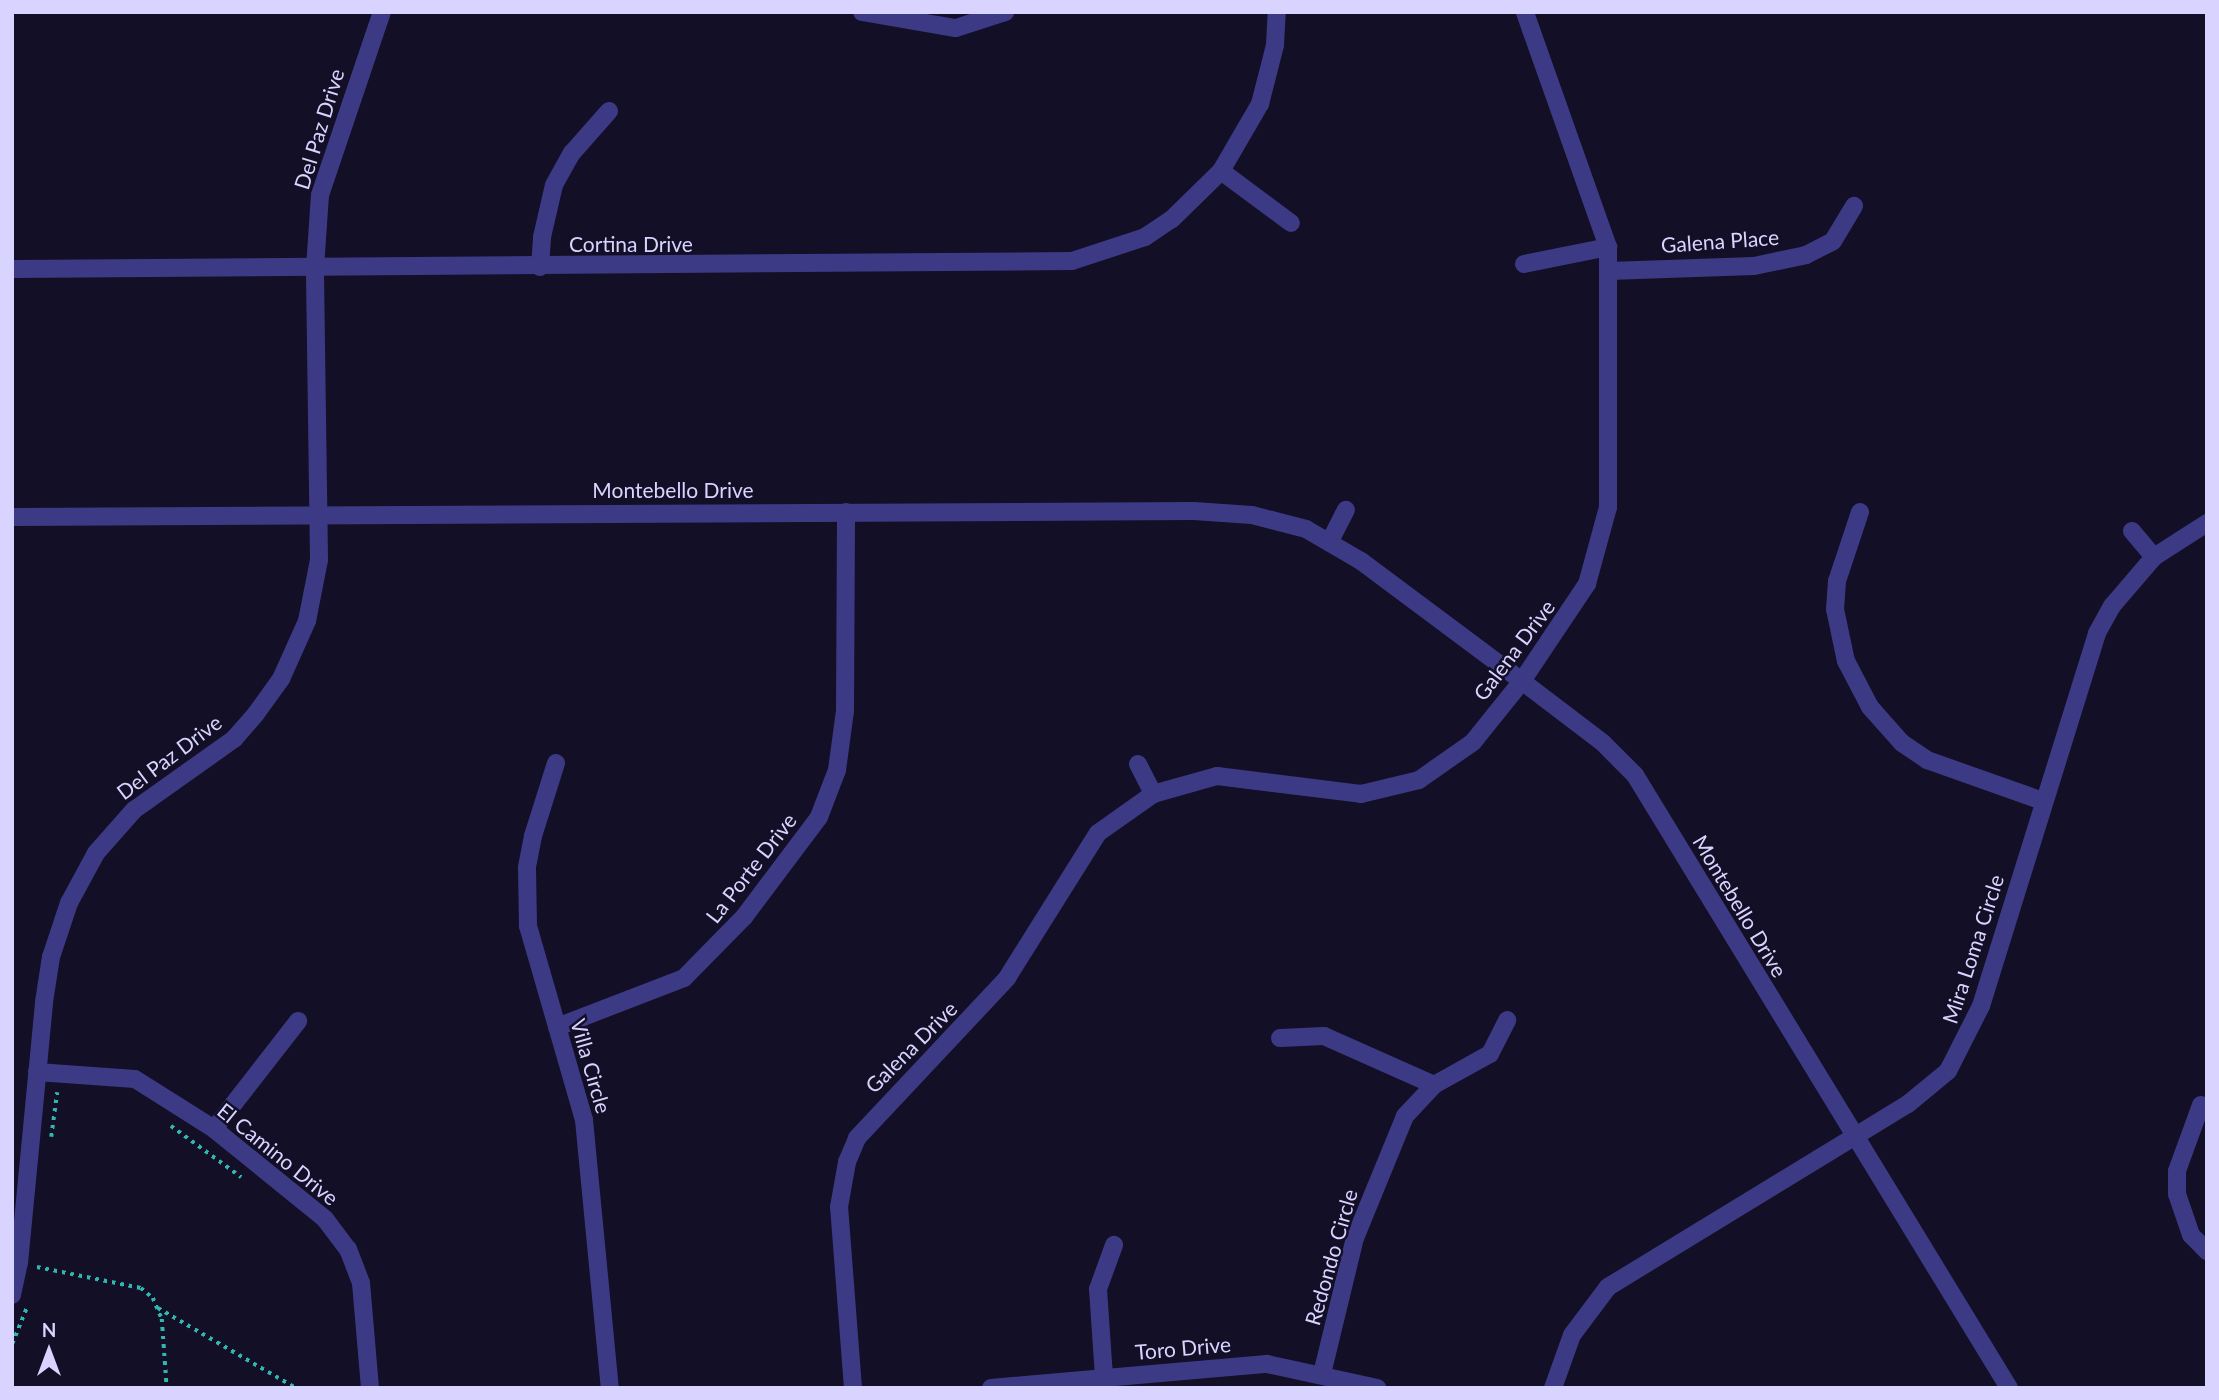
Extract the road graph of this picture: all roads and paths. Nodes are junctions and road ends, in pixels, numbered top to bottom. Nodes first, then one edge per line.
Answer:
1 (382, 12) edge
2 (862, 12) edge
3 (1005, 12) edge
4 (1277, 12) edge
5 (1525, 12) edge
6 (609, 111) dead end
7 (1221, 171) junction
8 (1854, 206) dead end
9 (1292, 223) dead end
10 (1608, 247) junction
11 (1524, 264) dead end
12 (540, 267) junction
13 (316, 268) junction
14 (12, 269) edge
15 (1609, 271) junction
16 (1346, 510) dead end
17 (846, 512) junction
18 (1860, 512) dead end
19 (319, 514) junction
20 (12, 517) edge
21 (2207, 523) edge
22 (2132, 531) dead end
23 (1330, 541) junction
24 (2154, 556) junction
25 (1522, 681) junction
26 (556, 763) dead end
27 (1138, 764) dead end
28 (1153, 794) junction
29 (2043, 801) junction
30 (1507, 1020) dead end
31 (298, 1021) dead end
32 (557, 1027) junction
33 (1280, 1038) dead end
34 (37, 1072) junction
35 (1434, 1085) junction
36 (57, 1092) dead end
37 (68, 1093) dead end
38 (2201, 1105) dead end
39 (160, 1119) dead end
40 (214, 1129) junction
41 (1853, 1139) junction
42 (246, 1181) dead end
43 (1114, 1245) dead end
44 (2207, 1251) edge
45 (37, 1267) dead end
46 (12, 1295) edge
47 (157, 1307) junction
48 (1322, 1374) junction
49 (1104, 1377) junction
50 (167, 1388) edge
51 (296, 1388) edge
52 (370, 1388) edge
53 (610, 1388) edge
54 (853, 1388) edge
55 (991, 1388) edge
56 (1377, 1388) edge
57 (1553, 1388) edge
58 (2009, 1388) edge

1 - 13 street, Del Paz Drive
2 - 3 street
4 - 7 street, Cortina Drive
5 - 10 street, Galena Drive
6 - 12 street
7 - 9 street
7 - 12 street, Cortina Drive
8 - 15 street, Galena Place
10 - 11 street
10 - 15 street, Galena Drive
12 - 13 street, Cortina Drive
13 - 14 street, Cortina Drive
13 - 19 street, Del Paz Drive
15 - 25 street, Galena Drive
16 - 23 street
17 - 19 street, Montebello Drive
17 - 23 street, Montebello Drive
17 - 32 street, La Porte Drive
18 - 29 street
19 - 20 street, Montebello Drive
19 - 34 street, Del Paz Drive
21 - 24 street, Mira Loma Circle
22 - 24 street
23 - 25 street, Montebello Drive
24 - 29 street, Mira Loma Circle
25 - 28 street, Galena Drive
25 - 41 street, Montebello Drive
26 - 32 street, Villa Circle
27 - 28 street
28 - 54 street, Galena Drive
29 - 41 street, Mira Loma Circle
30 - 35 street, Redondo Circle
31 - 40 street
32 - 53 street, Villa Circle
33 - 35 street
34 - 40 street, El Camino Drive
34 - 46 street, Del Paz Drive
35 - 48 street, Redondo Circle
36 - 37 path
38 - 44 street
39 - 42 path
40 - 52 street, El Camino Drive
41 - 57 street, Mira Loma Circle
41 - 58 street, Montebello Drive
43 - 49 street
45 - 47 path
47 - 50 path
47 - 51 path
48 - 49 street, Toro Drive
48 - 56 street, Toro Drive
49 - 55 street, Toro Drive

